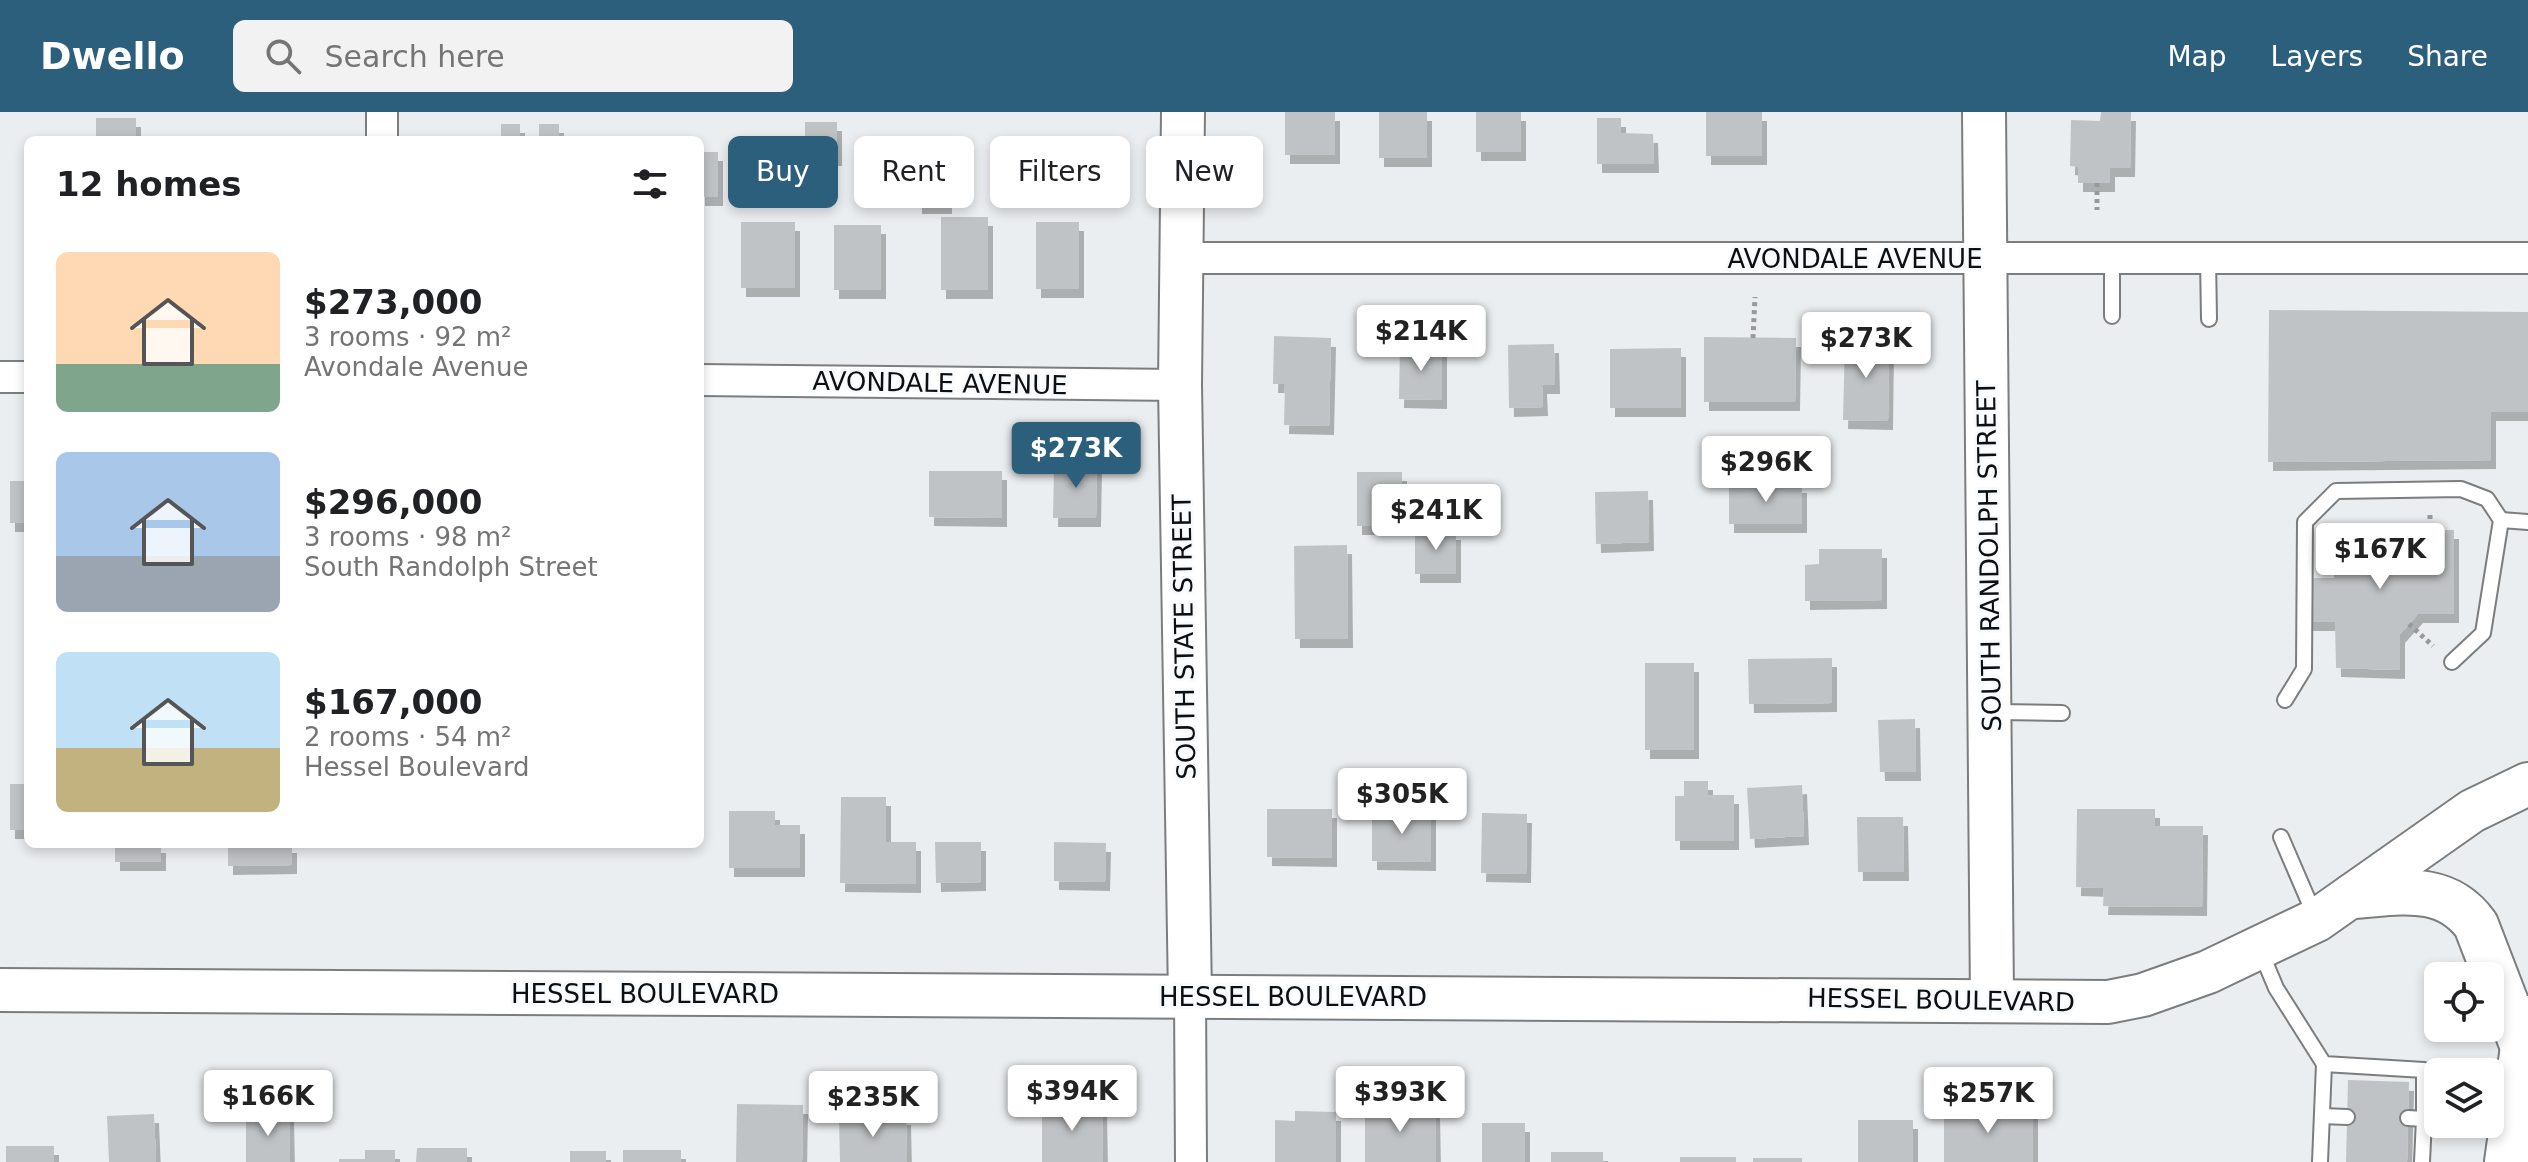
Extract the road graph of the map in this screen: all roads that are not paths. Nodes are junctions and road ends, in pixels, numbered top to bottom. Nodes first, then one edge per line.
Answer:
1 (382, 112) edge
2 (1183, 112) edge
3 (1984, 112) edge
4 (382, 136) edge
5 (1182, 258) junction
6 (2112, 258) junction
7 (2208, 258) junction
8 (2528, 258) edge
9 (1986, 259) junction
10 (2112, 316) dead end
11 (2209, 319) dead end
12 (0, 377) edge
13 (24, 377) edge
14 (704, 380) edge
15 (1180, 385) junction
16 (2501, 520) junction
17 (2528, 522) edge
18 (2452, 662) dead end
19 (2285, 700) dead end
20 (1991, 712) junction
21 (2062, 713) dead end
22 (2528, 784) edge
23 (2281, 837) dead end
24 (2353, 896) junction
25 (2317, 920) junction
26 (2260, 949) junction
27 (0, 990) edge
28 (1190, 996) junction
29 (1992, 1000) junction
30 (2525, 1029) edge
31 (2324, 1064) junction
32 (2424, 1070) edge
33 (2504, 1111) edge
34 (2322, 1116) junction
35 (2347, 1117) dead end
36 (2408, 1118) dead end
37 (2424, 1119) edge
38 (2427, 1138) edge
39 (1191, 1162) edge
40 (2320, 1162) edge
41 (2422, 1162) edge

1 - 4 street
2 - 5 street, SOUTH STATE STREET
3 - 9 street, SOUTH RANDOLPH STREET
5 - 9 street, AVONDALE AVENUE
5 - 15 street, SOUTH STATE STREET
6 - 7 street, AVONDALE AVENUE
6 - 9 street, AVONDALE AVENUE
6 - 10 lane
7 - 8 street, AVONDALE AVENUE
7 - 11 lane
9 - 20 street, SOUTH RANDOLPH STREET
12 - 13 street
14 - 15 street, AVONDALE AVENUE
15 - 28 street, SOUTH STATE STREET
16 - 17 lane
16 - 18 lane
16 - 19 lane
20 - 21 lane
20 - 29 street, SOUTH RANDOLPH STREET
22 - 24 street, HESSEL BOULEVARD
23 - 25 lane
24 - 25 street, HESSEL BOULEVARD
24 - 30 main road
25 - 26 street, HESSEL BOULEVARD
26 - 29 street, HESSEL BOULEVARD
26 - 31 lane
27 - 28 street, HESSEL BOULEVARD
28 - 29 street, HESSEL BOULEVARD
28 - 39 street, SOUTH STATE STREET
30 - 33 main road
31 - 32 lane
31 - 34 lane
34 - 35 lane
34 - 40 lane
36 - 37 lane
38 - 41 lane

